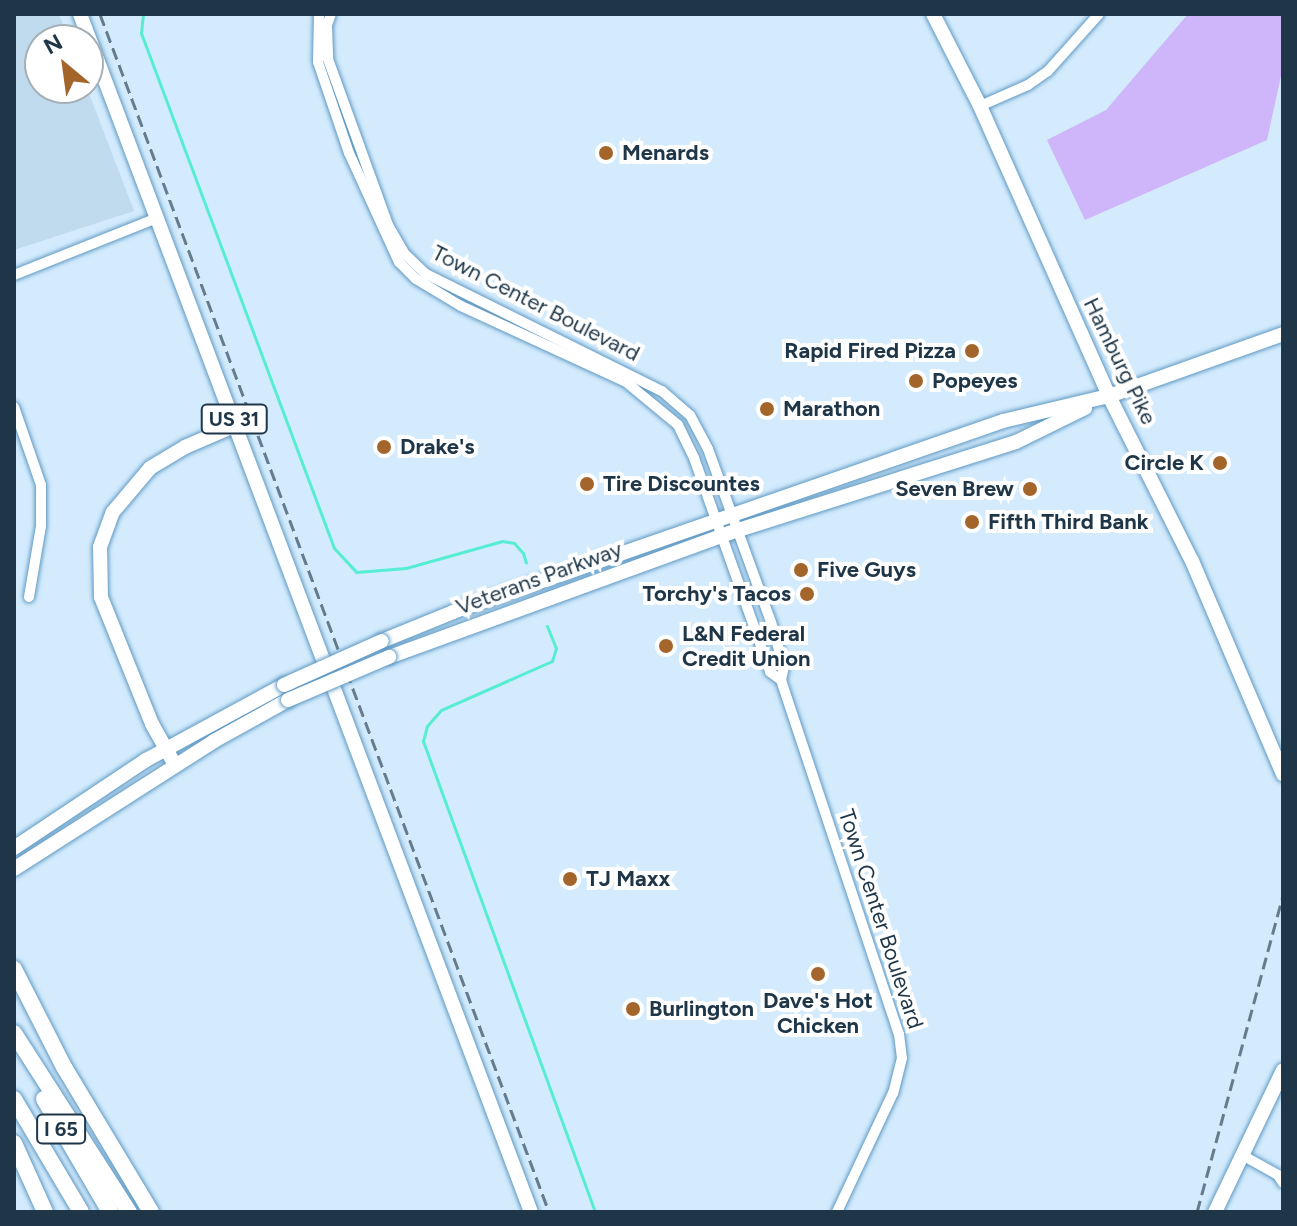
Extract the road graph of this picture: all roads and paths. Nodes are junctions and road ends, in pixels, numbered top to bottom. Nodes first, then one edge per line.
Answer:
1 (80, 14) edge
2 (319, 14) edge
3 (331, 14) edge
4 (933, 14) edge
5 (1099, 14) edge
6 (980, 106) junction
7 (155, 219) junction
8 (14, 275) edge
9 (1283, 334) edge
10 (1109, 396) junction
11 (14, 407) edge
12 (236, 425) junction
13 (735, 524) junction
14 (718, 530) junction
15 (29, 597) dead end
16 (781, 680) junction
17 (286, 693) junction
18 (166, 749) junction
19 (175, 765) junction
20 (1283, 774) edge
21 (14, 848) edge
22 (14, 869) edge
23 (14, 969) edge
24 (14, 1033) edge
25 (14, 1045) edge
26 (1283, 1070) edge
27 (14, 1099) edge
28 (14, 1143) edge
29 (1242, 1155) junction
30 (1283, 1183) edge
31 (45, 1212) edge
32 (81, 1212) edge
33 (110, 1212) edge
34 (129, 1212) edge
35 (151, 1212) edge
36 (531, 1212) edge
37 (837, 1212) edge
38 (1215, 1212) edge

1 - 7 main road, US 31
2 - 14 street, Town Center Boulevard
3 - 13 street, Town Center Boulevard
4 - 6 main road, Hamburg Pike
5 - 6 street
6 - 10 main road, Hamburg Pike
7 - 8 street
7 - 12 main road, US 31
9 - 10 main road, Veterans Parkway
10 - 13 main road, Veterans Parkway
10 - 13 main road, Veterans Parkway
10 - 20 main road, Hamburg Pike
11 - 15 street
12 - 18 main road
12 - 36 main road, US 31
13 - 14 main road, Veterans Parkway
13 - 16 street, Town Center Boulevard
14 - 16 street, Town Center Boulevard
14 - 17 main road, Veterans Parkway, bridge
14 - 17 main road, Veterans Parkway, bridge
16 - 37 street, Town Center Boulevard
17 - 18 main road, Veterans Parkway
17 - 19 main road, Veterans Parkway
18 - 19 main road
18 - 21 main road, Veterans Parkway
19 - 22 main road, Veterans Parkway
23 - 35 highway
24 - 34 highway
25 - 33 highway, I 65
26 - 29 main road
27 - 32 highway, I 65
28 - 31 highway
29 - 30 street
29 - 38 main road

